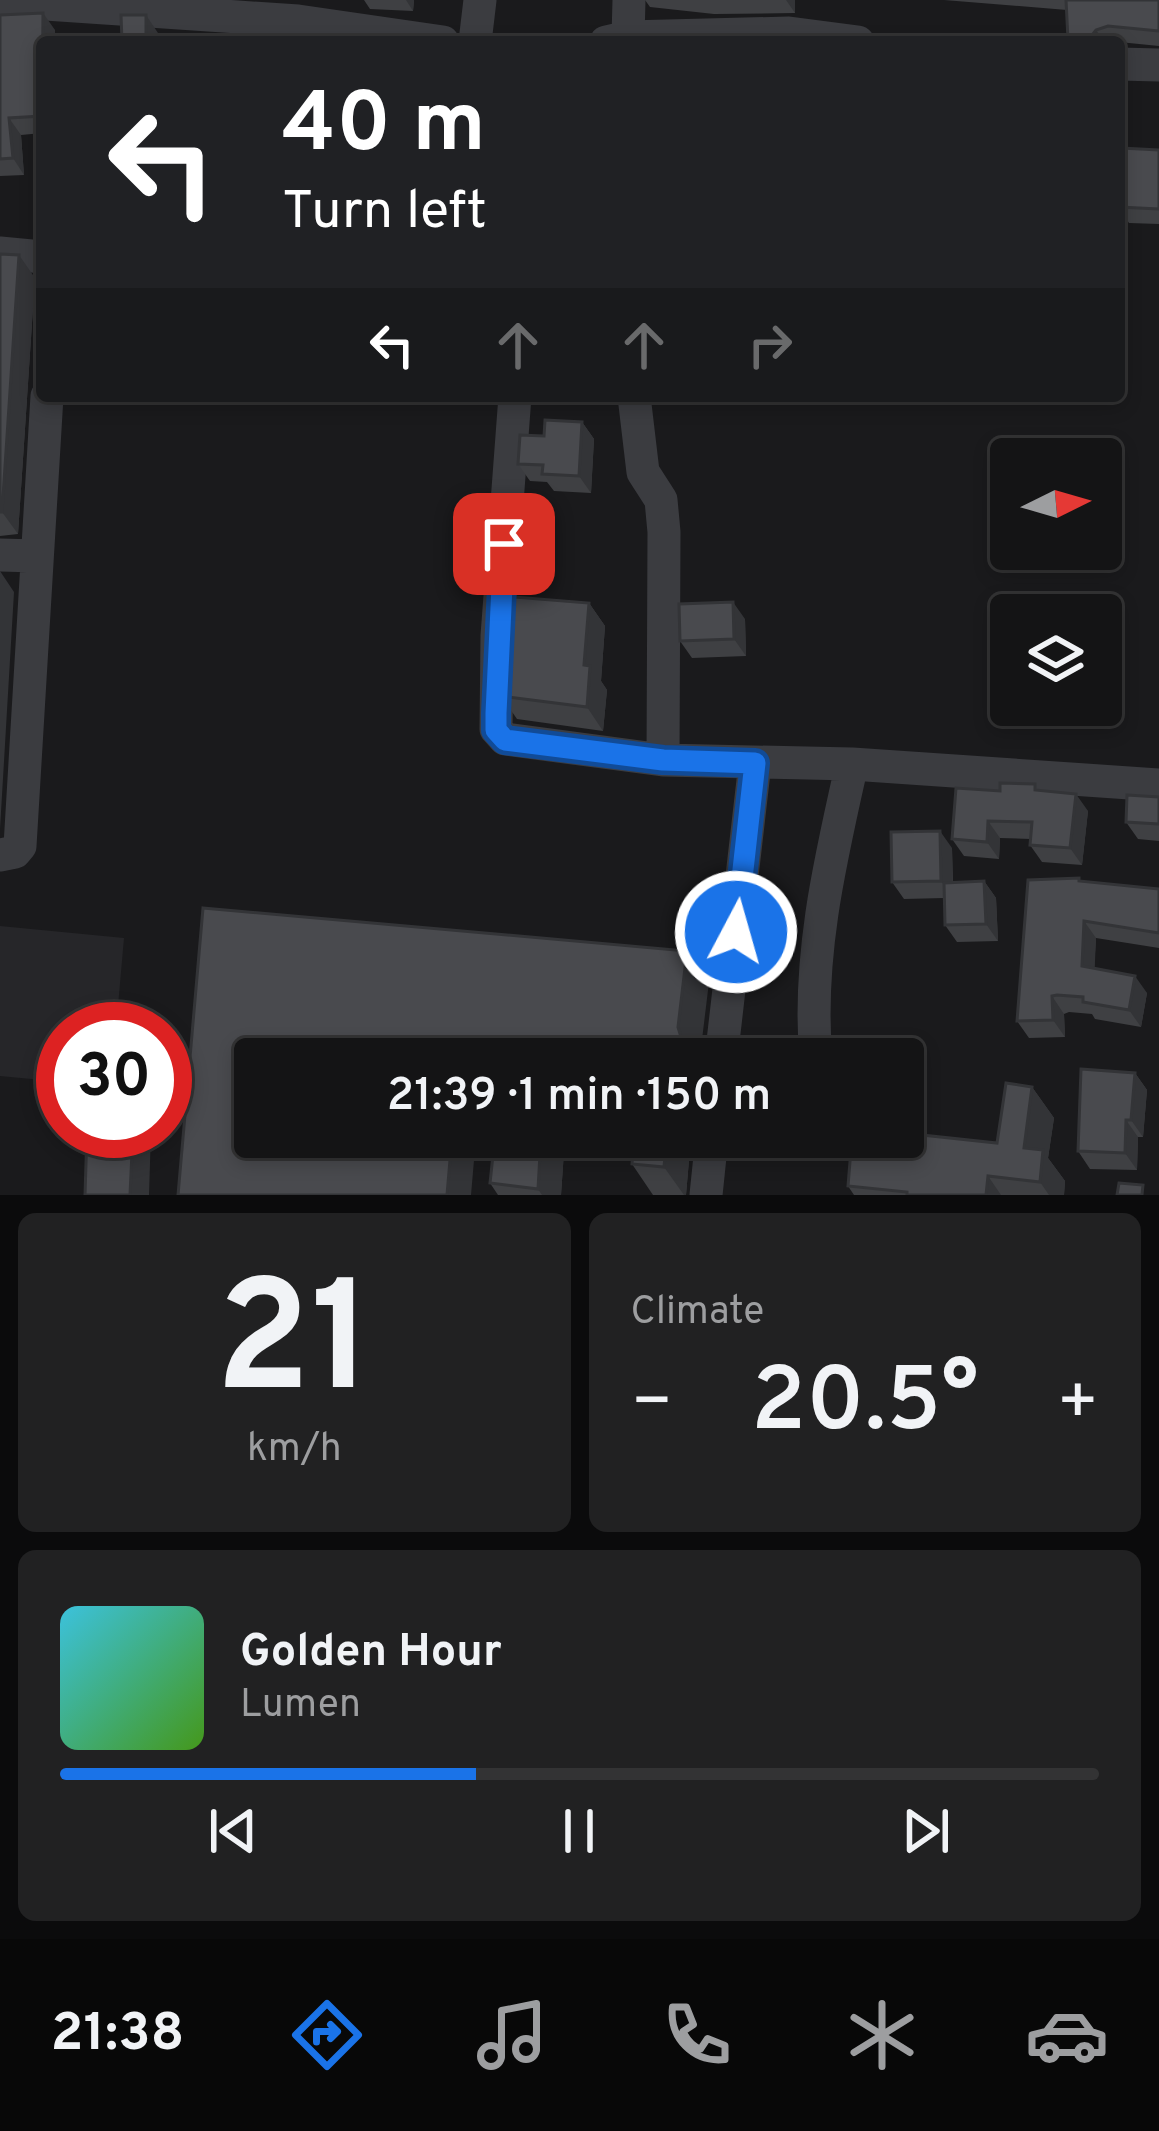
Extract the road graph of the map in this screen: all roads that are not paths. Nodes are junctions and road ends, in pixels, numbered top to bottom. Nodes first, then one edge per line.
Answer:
1 (480, 0) edge
2 (629, 0) edge
3 (0, 1) edge
4 (401, 36) edge
5 (476, 36) edge
6 (618, 36) edge
7 (715, 36) edge
8 (812, 36) edge
9 (1125, 64) edge
10 (1159, 65) edge
11 (0, 253) edge
12 (36, 256) edge
13 (47, 402) edge
14 (515, 402) edge
15 (635, 402) edge
16 (0, 555) edge
17 (38, 556) junction
18 (663, 760) junction
19 (755, 763) junction
20 (852, 764) junction
21 (1159, 785) edge
22 (0, 855) edge
23 (723, 1038) edge
24 (814, 1038) edge
25 (710, 1158) edge
26 (706, 1195) edge

1 - 5 street
2 - 6 street
3 - 4 street
7 - 8 street
9 - 10 street
11 - 12 street
13 - 17 street
14 - 18 street
15 - 18 street
16 - 17 street
17 - 22 street
18 - 19 street
19 - 20 street
19 - 23 street
20 - 21 street
20 - 24 street
25 - 26 street

